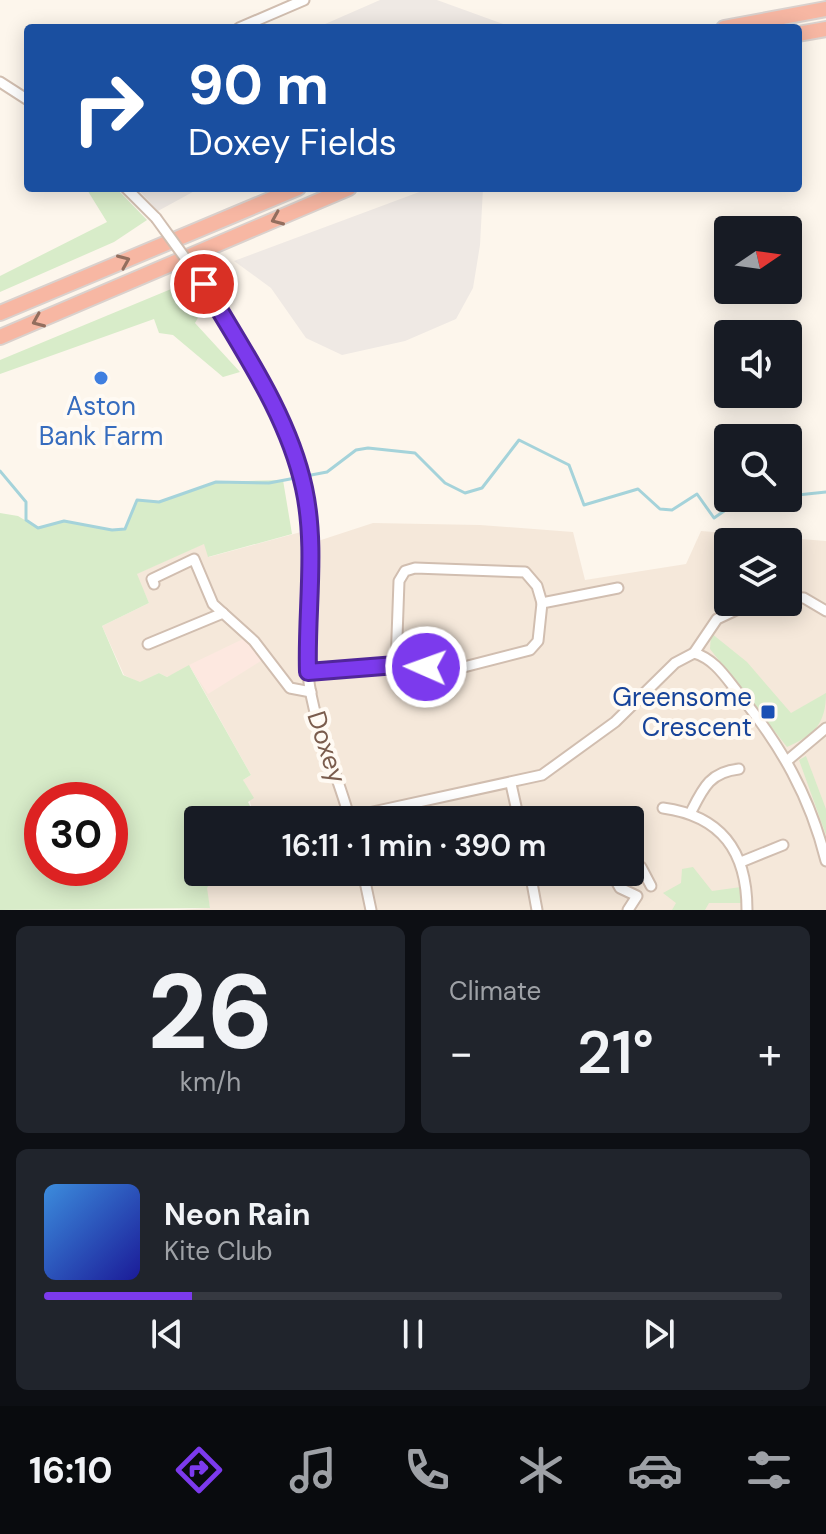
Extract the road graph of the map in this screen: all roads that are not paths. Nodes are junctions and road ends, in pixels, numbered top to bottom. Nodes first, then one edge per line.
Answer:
1 (304, 0) edge
2 (826, 9) edge
3 (248, 24) edge
4 (745, 24) edge
5 (826, 29) edge
6 (802, 33) edge
7 (0, 82) edge
8 (24, 97) edge
9 (130, 192) edge
10 (288, 192) edge
11 (340, 192) edge
12 (0, 313) edge
13 (0, 337) edge
14 (154, 584) dead end
15 (618, 588) dead end
16 (802, 598) edge
17 (542, 603) junction
18 (826, 611) edge
19 (223, 613) junction
20 (723, 616) edge
21 (148, 644) dead end
22 (694, 653) junction
23 (396, 665) junction
24 (308, 672) junction
25 (311, 692) junction
26 (826, 728) edge
27 (788, 760) junction
28 (739, 769) dead end
29 (511, 784) junction
30 (346, 806) edge
31 (407, 806) edge
32 (516, 806) edge
33 (663, 808) dead end
34 (691, 812) junction
35 (783, 845) dead end
36 (826, 861) edge
37 (741, 862) junction
38 (644, 873) edge
39 (366, 886) edge
40 (533, 886) edge
41 (619, 886) edge
42 (651, 886) dead end
43 (371, 910) edge
44 (537, 910) edge
45 (628, 910) edge
46 (747, 910) edge

1 - 3 street
2 - 4 highway
5 - 6 highway
7 - 8 street
9 - 24 street, Doxey, bridge
12 -> 10 highway
11 -> 13 highway
14 - 19 street
15 - 17 street
16 - 18 street
17 - 23 street
17 - 23 street
19 - 21 street
19 - 25 street
20 - 22 street
22 - 27 street
22 - 29 street
23 - 24 street
24 - 25 street, Doxey
25 - 30 street, Doxey
26 - 27 street
27 - 36 street
28 - 34 street
29 - 31 street
29 - 32 street
33 - 34 street
34 - 37 street
35 - 37 street
37 - 46 street
38 - 42 street
39 - 43 street
40 - 44 street
41 - 45 street

